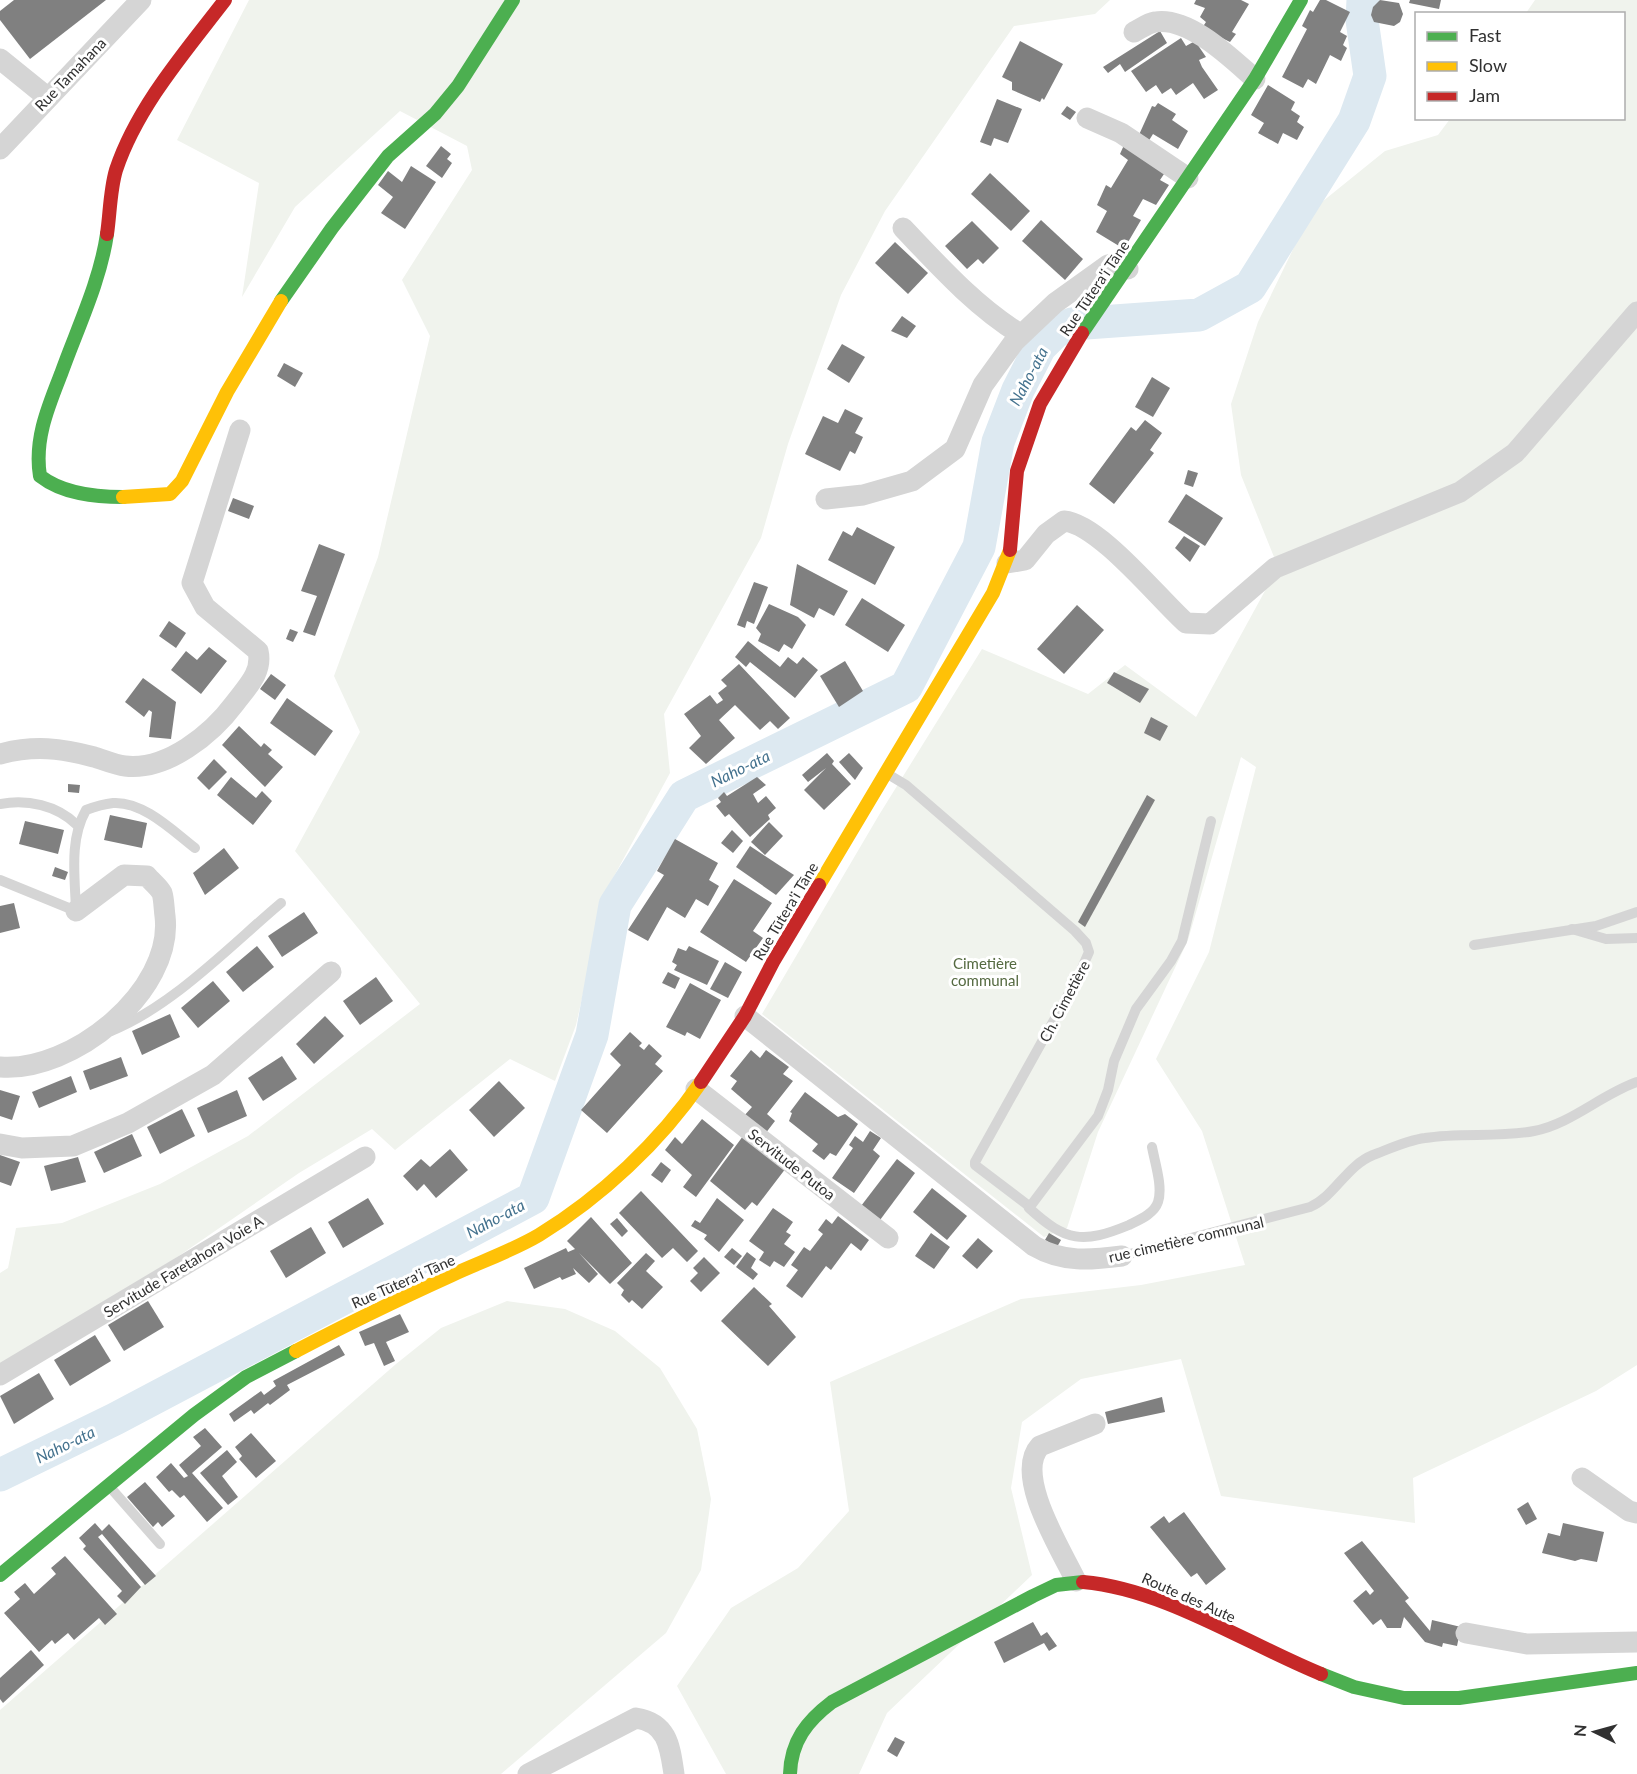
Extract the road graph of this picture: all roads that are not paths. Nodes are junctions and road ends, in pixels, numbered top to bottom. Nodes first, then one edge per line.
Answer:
1 (141, 0) edge
2 (225, 0) edge
3 (513, 0) edge
4 (1301, 0) edge
5 (1134, 32) dead end
6 (0, 58) edge
7 (1255, 79) junction
8 (47, 97) junction
9 (1087, 118) dead end
10 (0, 149) edge
11 (1188, 178) junction
12 (903, 228) dead end
13 (1128, 269) junction
14 (1637, 312) edge
15 (1020, 334) junction
16 (240, 430) dead end
17 (826, 499) dead end
18 (1007, 563) junction
19 (0, 754) edge
20 (886, 773) junction
21 (0, 804) edge
22 (1211, 821) dead end
23 (77, 825) junction
24 (195, 848) dead end
25 (0, 880) edge
26 (281, 903) dead end
27 (76, 911) junction
28 (1637, 912) edge
29 (1571, 929) junction
30 (1637, 938) edge
31 (1474, 945) dead end
32 (331, 972) dead end
33 (745, 1016) junction
34 (94, 1038) junction
35 (0, 1067) edge
36 (1637, 1082) edge
37 (696, 1089) junction
38 (0, 1144) edge
39 (1152, 1147) dead end
40 (365, 1157) dead end
41 (1029, 1206) junction
42 (888, 1238) dead end
43 (1122, 1256) joint
44 (0, 1375) edge
45 (1095, 1424) dead end
46 (1582, 1478) dead end
47 (108, 1485) junction
48 (1633, 1512) edge
49 (160, 1544) dead end
50 (0, 1575) edge
51 (1076, 1581) junction
52 (1466, 1633) dead end
53 (1637, 1642) edge
54 (1637, 1673) edge
55 (528, 1774) edge
56 (674, 1774) edge
57 (790, 1774) edge

1 - 8 street, Rue Tamahana
2 - 3 street
4 - 7 street, Rue Tūtera'i Tāne
5 - 7 street
6 - 8 street
7 - 11 street, Rue Tūtera'i Tāne
8 - 10 street, Rue Tamahana
9 - 11 street
11 - 13 street, Rue Tūtera'i Tāne
12 - 15 street
13 - 15 street
13 - 18 street, Rue Tūtera'i Tāne
14 - 18 street
15 - 17 street
16 - 19 street
18 - 20 street, Rue Tūtera'i Tāne
20 - 33 street, Rue Tūtera'i Tāne
20 - 41 lane, Ch. Cimetière
21 - 23 lane
22 - 41 lane
23 - 24 lane
23 - 27 lane
25 - 27 lane
26 - 34 lane
27 - 34 street
28 - 29 lane
29 - 30 lane
29 - 31 lane
32 - 38 street
33 - 37 street, Rue Tūtera'i Tāne
33 - 43 street, rue cimetière communal
34 - 35 street
36 - 43 lane, rue cimetière communal
37 - 42 street, Servitude Putoa
37 - 47 street, Rue Tūtera'i Tāne
39 - 41 lane, Ch. Cimetière
40 - 44 street, Servitude Faretahora Voie A
45 - 51 street
46 - 48 street
47 - 49 lane
47 - 50 street, Rue Tūtera'i Tāne
51 - 54 street, Route des Aute
51 - 57 street, Route des Aute
52 - 53 street
55 - 56 street

